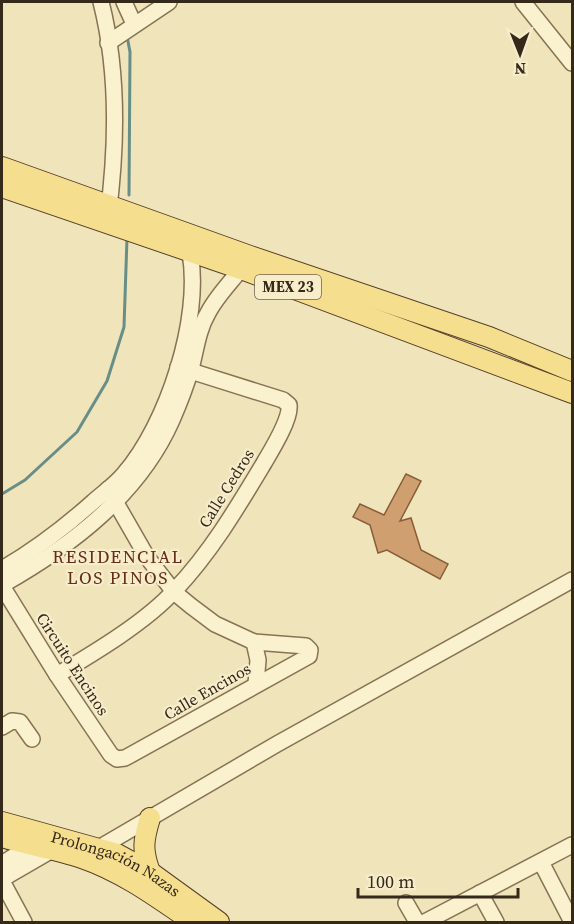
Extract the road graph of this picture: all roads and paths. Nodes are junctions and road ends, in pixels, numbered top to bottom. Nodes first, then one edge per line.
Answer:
1 (101, 2) edge
2 (124, 2) edge
3 (169, 2) edge
4 (523, 2) edge
5 (129, 28) junction
6 (108, 43) junction
7 (573, 63) edge
8 (2, 167) edge
9 (2, 187) edge
10 (108, 215) junction
11 (190, 253) junction
12 (246, 263) junction
13 (192, 294) junction
14 (214, 302) junction
15 (194, 328) junction
16 (184, 369) junction
17 (573, 371) edge
18 (573, 393) edge
19 (112, 495) junction
20 (2, 569) edge
21 (573, 580) edge
22 (2, 585) edge
23 (174, 592) junction
24 (254, 642) junction
25 (57, 675) junction
26 (256, 684) junction
27 (2, 727) edge
28 (32, 739) dead end
29 (117, 759) joint
30 (150, 818) junction
31 (2, 822) edge
32 (2, 837) edge
33 (49, 842) junction
34 (573, 845) edge
35 (99, 848) junction
36 (81, 858) junction
37 (541, 862) junction
38 (2, 864) edge
39 (150, 872) junction
40 (2, 880) edge
41 (480, 893) junction
42 (406, 903) dead end
43 (570, 918) dead end
44 (24, 922) edge
45 (193, 922) edge
46 (219, 922) edge
47 (417, 922) edge
48 (425, 922) edge
49 (496, 922) edge

1 - 6 street
2 - 5 street
3 - 5 street
4 - 7 street
5 - 6 street
6 - 10 street
8 - 10 main road, MEX 23
9 - 10 main road, MEX 23
10 - 11 main road, MEX 23
10 - 12 main road, MEX 23
11 - 12 main road, MEX 23
11 - 13 street
12 - 14 street
12 - 17 main road, MEX 23
12 - 18 main road, MEX 23
13 - 14 street
13 - 15 street
14 - 15 street
15 - 16 street
16 - 19 street
16 - 23 street, Calle Cedros
19 - 20 street
19 - 22 street
19 - 23 street
21 - 30 street
22 - 25 street, Circuito Encinos
23 - 24 street
23 - 25 street, Calle Cedros
24 - 26 street
24 - 26 street, Calle Encinos
25 - 29 street, Circuito Encinos
26 - 29 street, Calle Encinos
27 - 28 street
30 - 35 street
30 - 39 main road
31 - 33 main road, Prolongación Nazas
32 - 33 main road, Prolongación Nazas
33 - 35 main road, Prolongación Nazas
33 - 36 main road, Prolongación Nazas
33 - 38 street
33 - 40 street
34 - 37 street
35 - 36 street
35 - 39 main road, Prolongación Nazas
36 - 45 main road, Prolongación Nazas
37 - 41 street
37 - 43 street
39 - 46 main road, Prolongación Nazas
40 - 44 street
41 - 48 street
41 - 49 street
42 - 47 street

